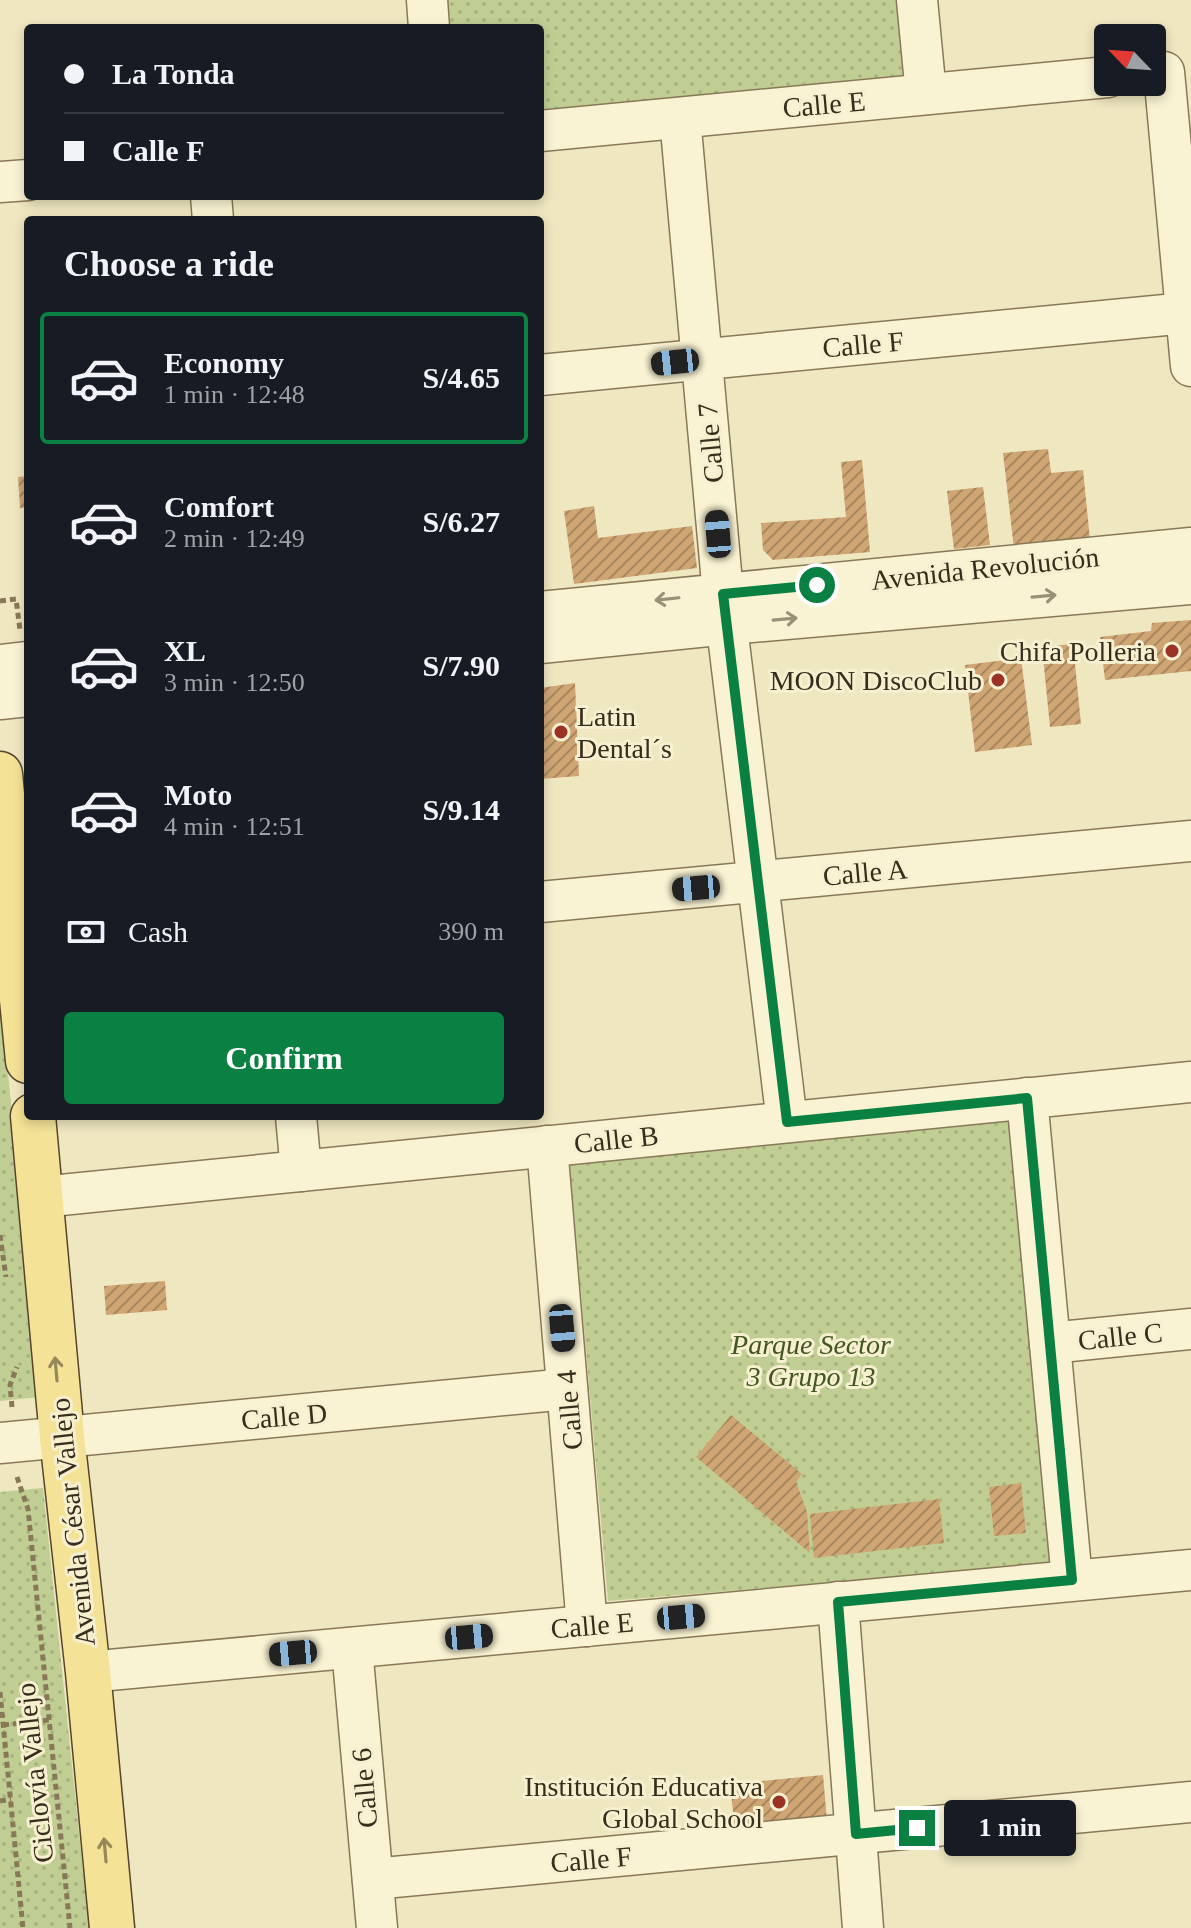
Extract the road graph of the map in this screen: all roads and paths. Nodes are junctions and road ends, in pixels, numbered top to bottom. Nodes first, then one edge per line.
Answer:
1 (427, 0) edge
2 (917, 0) edge
3 (429, 24) edge
4 (1169, 71) edge
5 (1094, 78) edge
6 (926, 94) junction
7 (680, 118) junction
8 (544, 131) edge
9 (24, 180) edge
10 (0, 182) edge
11 (1186, 313) junction
12 (702, 359) junction
13 (1191, 366) edge
14 (544, 375) edge
15 (1191, 548) edge
16 (1191, 584) edge
17 (726, 609) junction
18 (544, 612) edge
19 (544, 642) edge
20 (24, 662) edge
21 (0, 665) edge
22 (24, 696) edge
23 (0, 699) edge
24 (0, 774) edge
25 (1191, 841) edge
26 (758, 882) junction
27 (544, 902) edge
28 (24, 1020) edge
29 (1191, 1082) edge
30 (1027, 1098) junction
31 (33, 1120) edge
32 (296, 1120) edge
33 (787, 1122) junction
34 (547, 1146) junction
35 (301, 1171) junction
36 (41, 1197) junction
37 (0, 1235) edge
38 (7, 1280) dead end
39 (1191, 1329) edge
40 (1050, 1343) junction
41 (17, 1366) dead end
42 (567, 1389) junction
43 (62, 1437) junction
44 (7, 1442) edge
45 (1191, 1570) edge
46 (1072, 1580) junction
47 (838, 1602) junction
48 (587, 1626) junction
49 (352, 1648) junction
50 (88, 1672) junction
51 (0, 1692) edge
52 (92, 1716) junction
53 (49, 1720) junction
54 (3, 1725) junction
55 (11, 1799) junction
56 (0, 1801) edge
57 (1191, 1802) edge
58 (856, 1834) junction
59 (373, 1879) junction
60 (23, 1928) edge
61 (70, 1928) edge
62 (112, 1928) edge
63 (377, 1928) edge
64 (863, 1928) edge

1 - 3 street
2 - 6 street
4 - 11 street
5 - 6 street, Calle E
6 - 7 street, Calle E
7 - 8 street, Calle E
7 - 12 street, Calle 7
9 - 10 street
11 - 12 street, Calle F
11 - 13 street
12 - 14 street, Calle F
12 - 17 street, Calle 7
15 - 17 street, Avenida Revolución
17 -> 16 street, Avenida Revolución
17 -> 18 street, Avenida Revolución
17 - 19 street, Avenida Revolución
17 - 26 street, Calle 7
20 - 21 street
22 - 23 street
24 - 28 main road
25 - 26 street, Calle A
26 - 27 street, Calle A
26 - 33 street, Calle 7
29 - 30 street, Calle B
30 - 33 street, Calle B
30 - 40 street
31 - 36 main road, Avenida César Vallejo
32 - 35 street
33 - 34 street, Calle B
34 - 35 street, Calle B
34 - 42 street, Calle 4
35 - 36 street, Calle B
43 -> 36 main road, Avenida César Vallejo
37 - 38 path
39 - 40 street, Calle C
40 - 46 street
41 - 44 path, Ciclovía Vallejo
42 - 43 street, Calle D
42 - 48 street, Calle 4
43 - 44 street, Calle D
43 - 50 main road, Avenida César Vallejo
44 - 53 path, Ciclovía Vallejo
45 - 46 street, Calle E
46 - 47 street, Calle E
47 - 48 street, Calle E
47 - 58 street
48 - 49 street, Calle E
49 - 50 street, Calle E
49 - 59 street, Calle 6
50 - 52 main road, Avenida César Vallejo
51 - 54 path
52 - 53 path
62 -> 52 main road, Avenida César Vallejo
53 - 54 path
53 - 61 path, Ciclovía Vallejo
54 - 55 path
55 - 56 path
55 - 60 path
57 - 58 street, Calle F
58 - 59 street, Calle F
58 - 64 street
59 - 63 street, Calle 6

